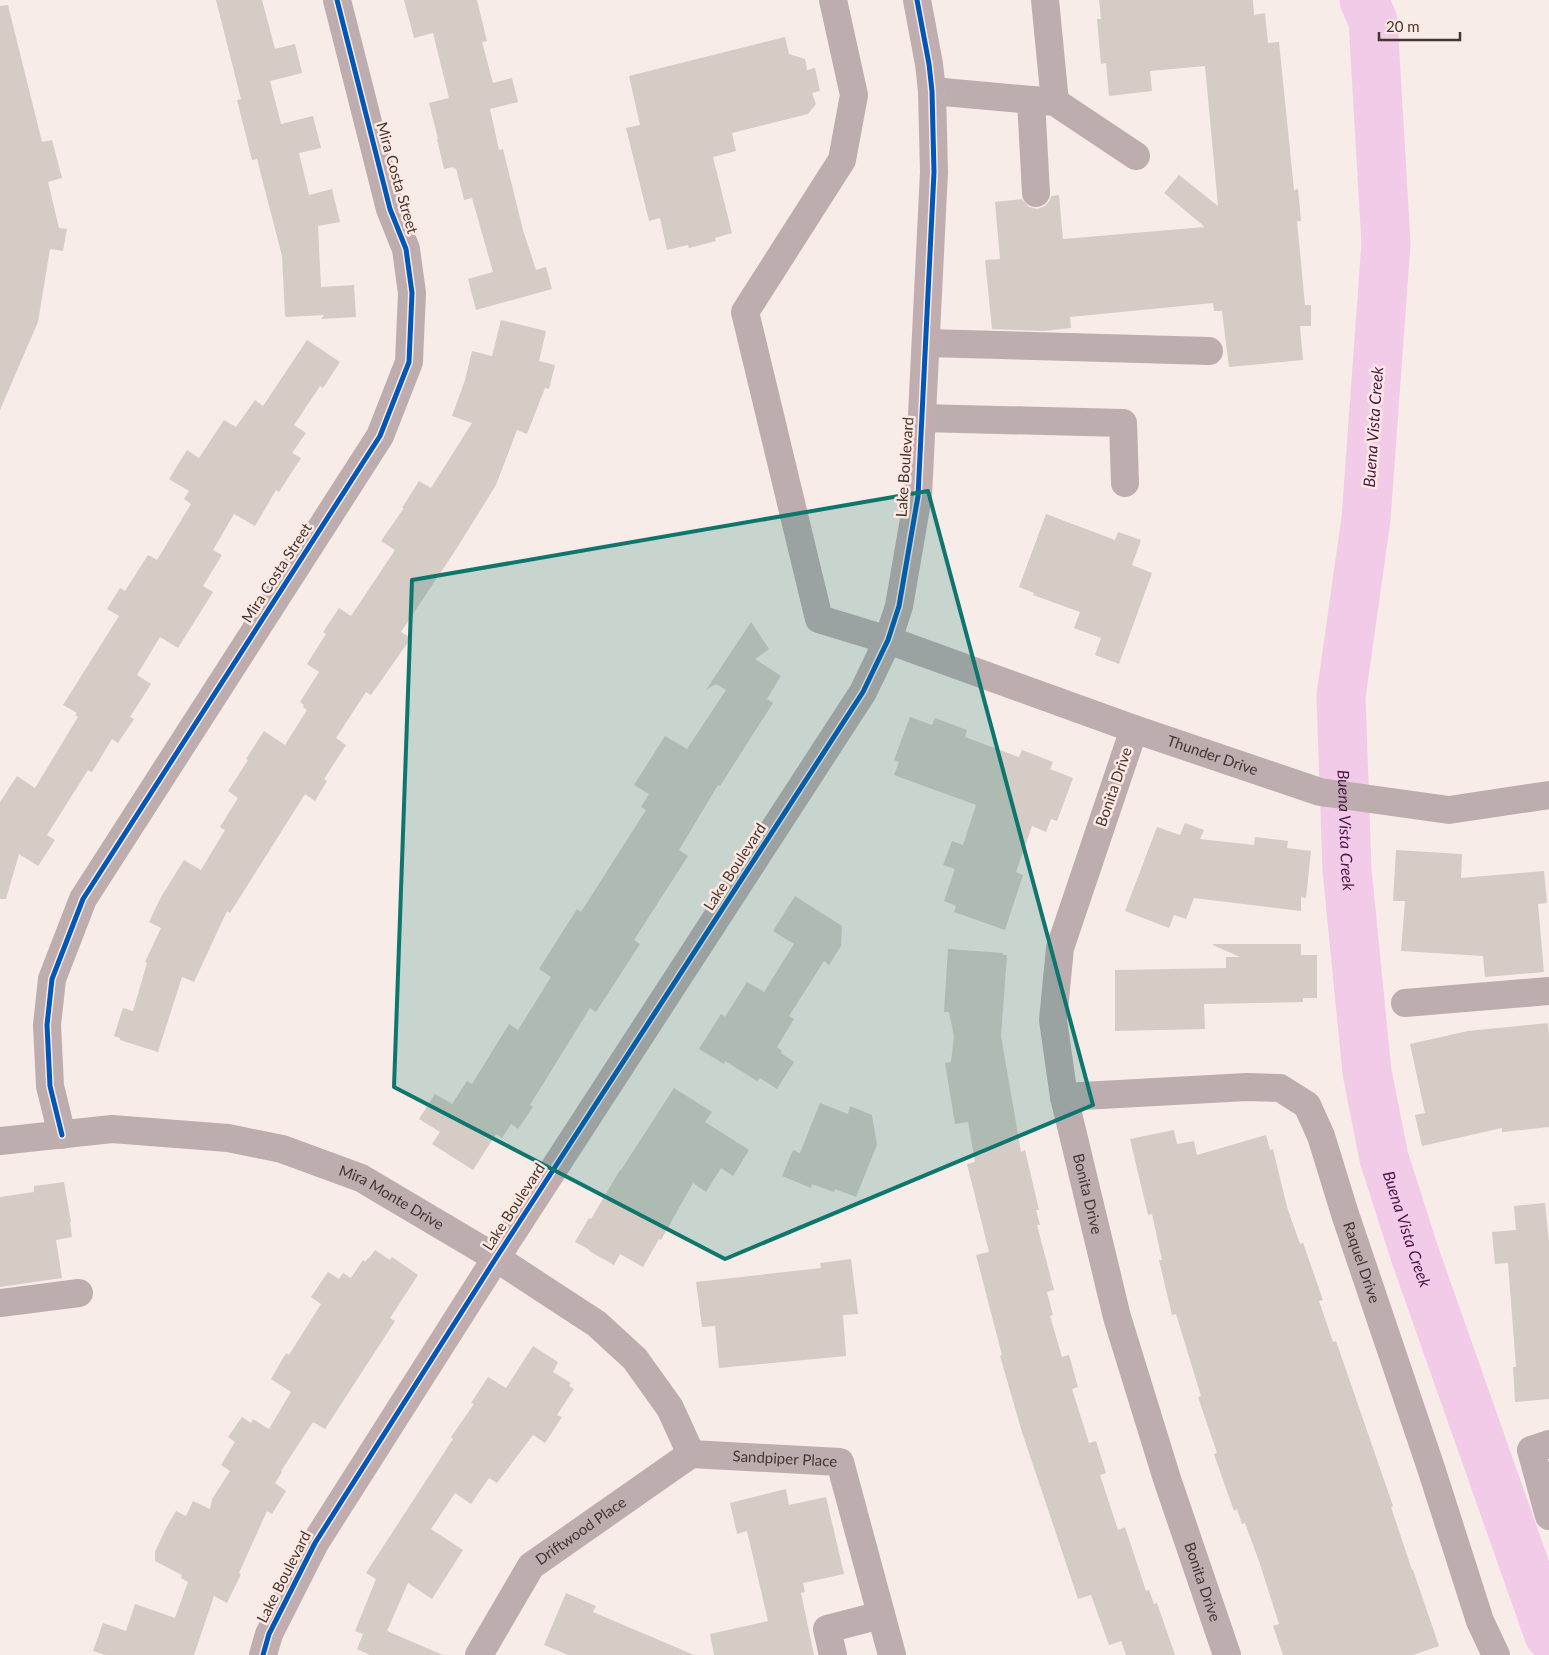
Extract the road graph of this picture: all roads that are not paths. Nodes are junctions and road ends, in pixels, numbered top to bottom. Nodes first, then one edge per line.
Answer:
1 (337, 0) edge
2 (833, 0) edge
3 (917, 0) edge
4 (1045, 0) edge
5 (932, 91) junction
6 (1043, 101) junction
7 (1136, 156) dead end
8 (1036, 193) dead end
9 (926, 343) junction
10 (1209, 351) dead end
11 (922, 418) junction
12 (1125, 483) dead end
13 (888, 640) junction
14 (1134, 729) junction
15 (1549, 795) edge
16 (1549, 990) edge
17 (1405, 1003) dead end
18 (1064, 1097) junction
19 (62, 1134) junction
20 (0, 1141) edge
21 (496, 1258) junction
22 (79, 1293) dead end
23 (0, 1303) edge
24 (1540, 1447) edge
25 (691, 1454) junction
26 (1549, 1516) edge
27 (881, 1614) junction
28 (263, 1655) edge
29 (479, 1655) edge
30 (833, 1655) edge
31 (892, 1655) edge
32 (1226, 1655) edge
33 (1496, 1655) edge

1 - 19 street, Mira Costa Street
2 - 13 street, Thunder Drive
3 - 5 main road, Lake Boulevard
4 - 6 street
5 - 6 street
5 - 9 main road, Lake Boulevard
6 - 7 street
6 - 8 street
9 - 10 street
9 - 11 main road, Lake Boulevard
11 - 12 street
11 - 13 main road, Lake Boulevard
13 - 14 street, Thunder Drive
13 - 21 main road, Lake Boulevard
14 - 15 street, Thunder Drive
14 - 18 street, Bonita Drive
16 - 17 street
18 - 32 street, Bonita Drive
18 - 33 street, Raquel Drive
19 - 20 street, Mira Monte Drive
19 - 21 street, Mira Monte Drive
21 - 25 street, Mira Monte Drive
21 - 28 main road, Lake Boulevard
22 - 23 street
24 - 26 street
25 - 27 street, Sandpiper Place
25 - 29 street, Driftwood Place
27 - 30 street
27 - 31 street, Sandpiper Place

